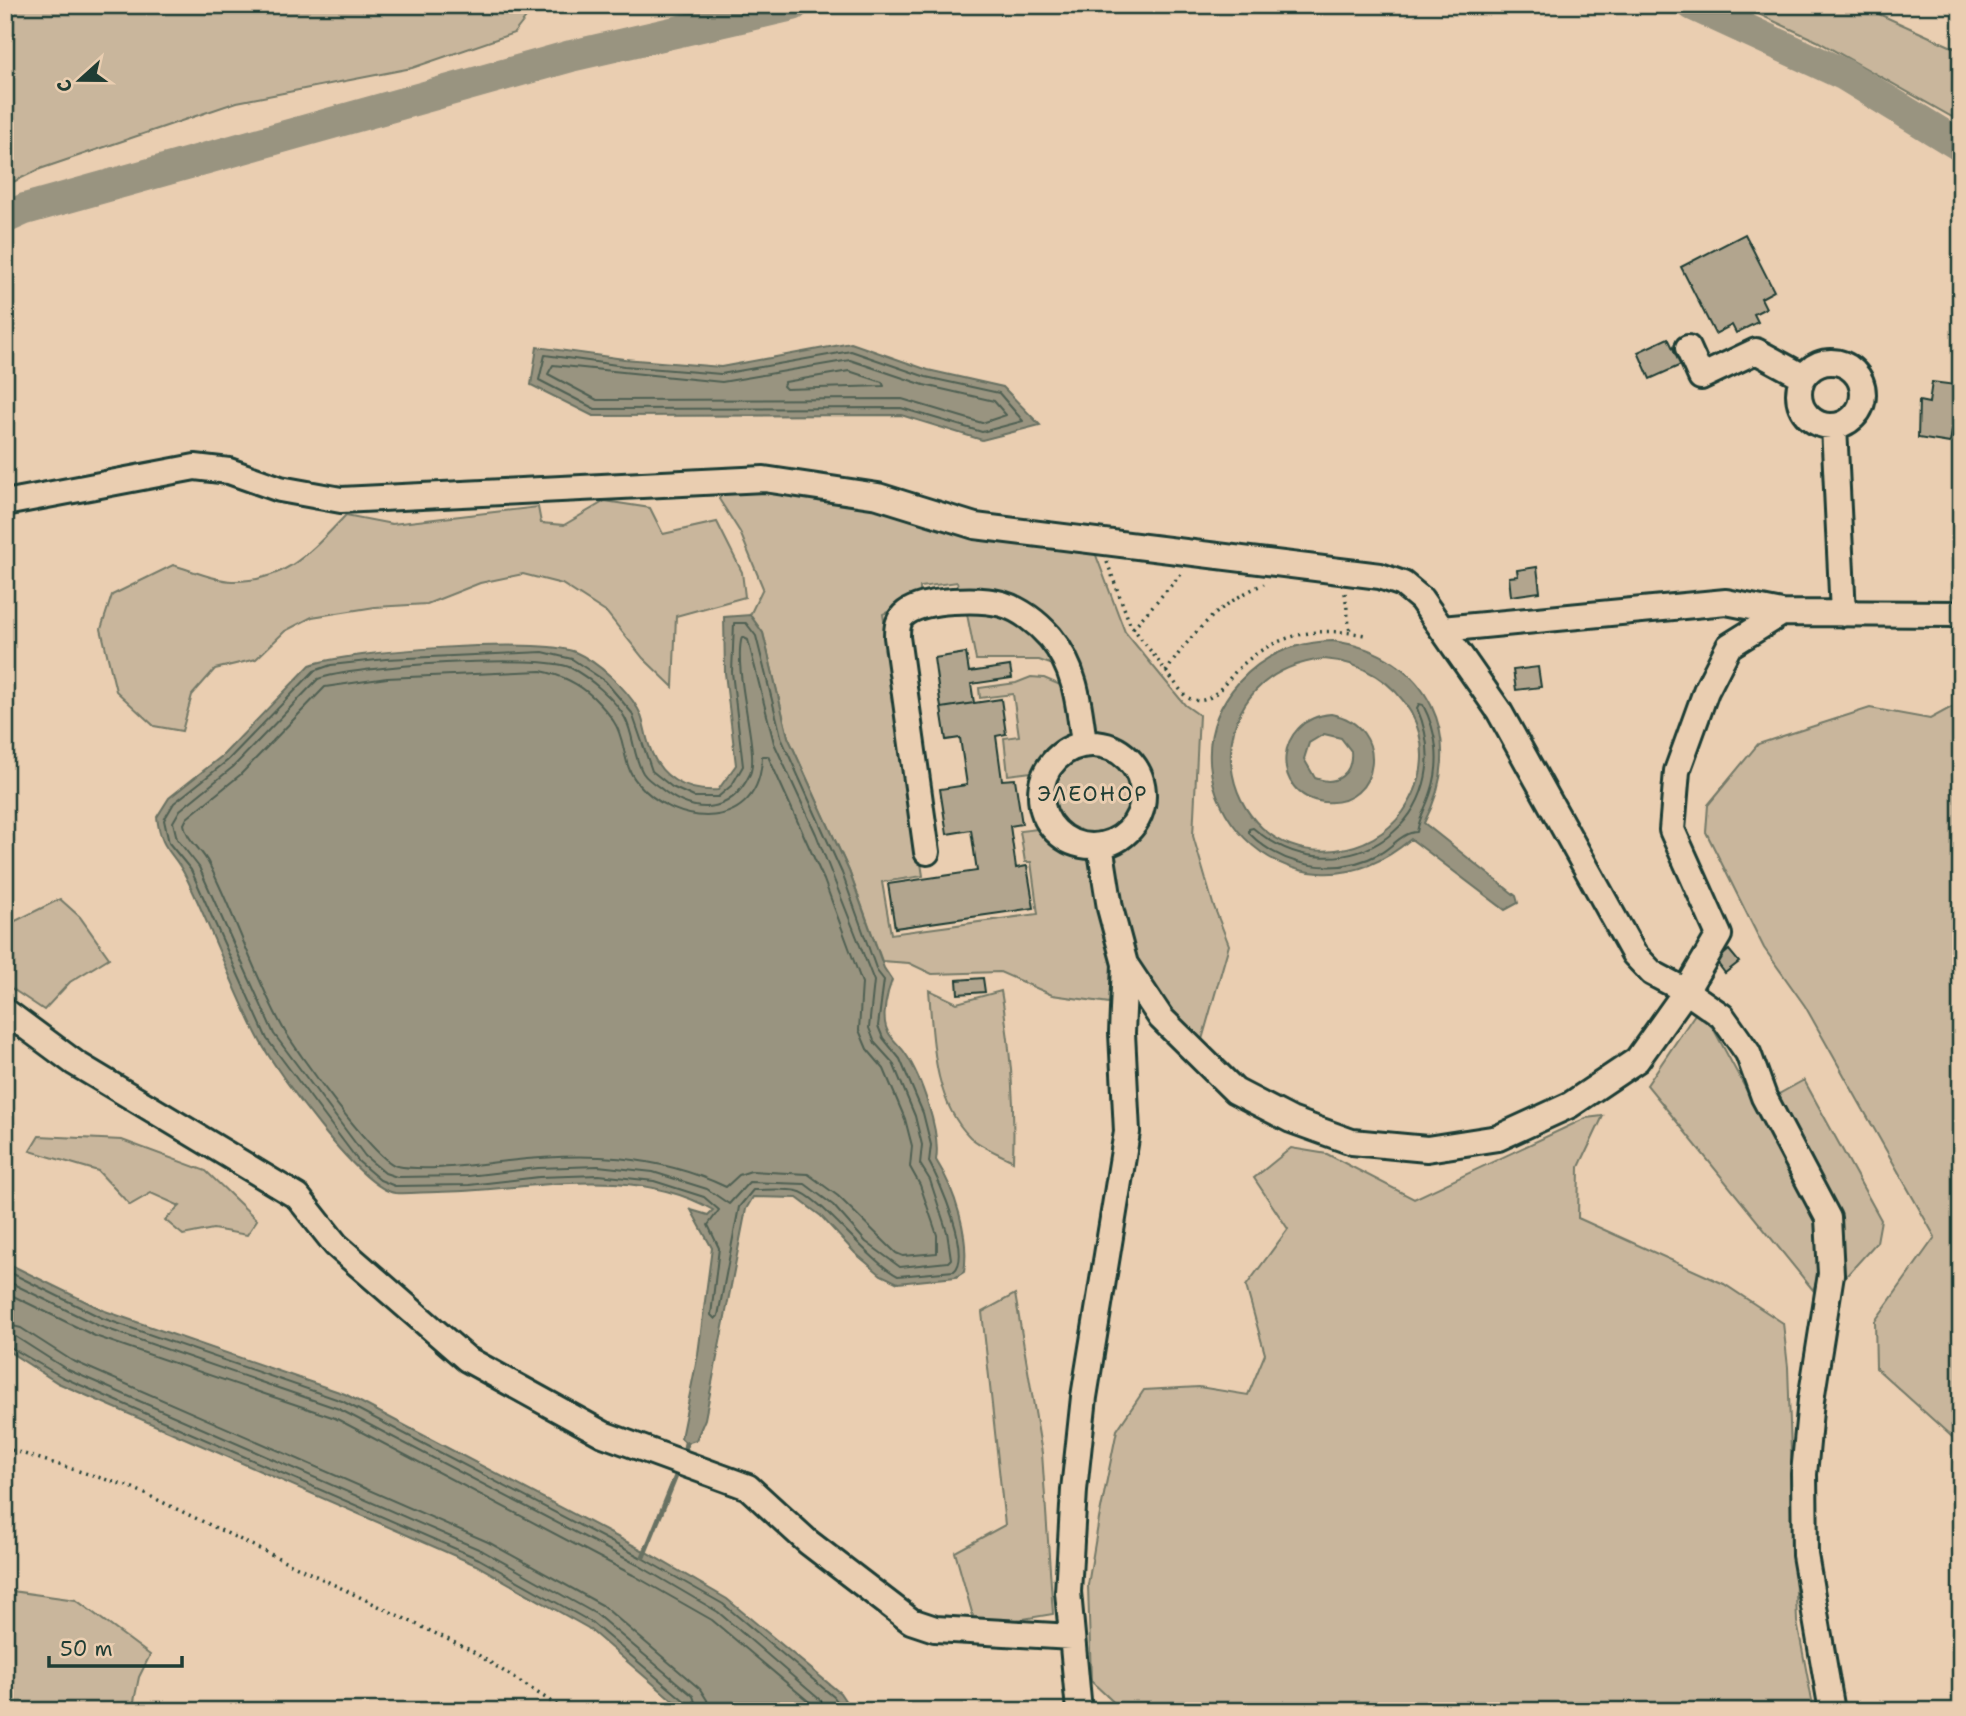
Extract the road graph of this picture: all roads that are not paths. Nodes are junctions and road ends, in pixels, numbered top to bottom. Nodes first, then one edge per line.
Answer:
1 (1688, 348) dead end
2 (1802, 376) junction
3 (1834, 426) junction
4 (5, 503) edge
5 (1782, 613) junction
6 (1843, 614) junction
7 (1961, 614) edge
8 (1442, 629) junction
9 (1084, 744) junction
10 (1100, 845) junction
11 (928, 852) dead end
12 (1125, 964) junction
13 (1686, 991) junction
14 (5, 1011) edge
15 (1072, 1637) junction
16 (1079, 1711) edge
17 (1832, 1711) edge

1 - 2 street
2 - 3 street
2 - 3 street
3 - 6 street
4 - 8 street
5 - 6 street
5 - 8 street
5 - 13 street
6 - 7 street
8 - 13 street
9 - 10 street
9 - 10 street
9 - 11 street
10 - 12 street
12 - 13 street
12 - 15 street
13 - 17 street
14 - 15 street
15 - 16 street

